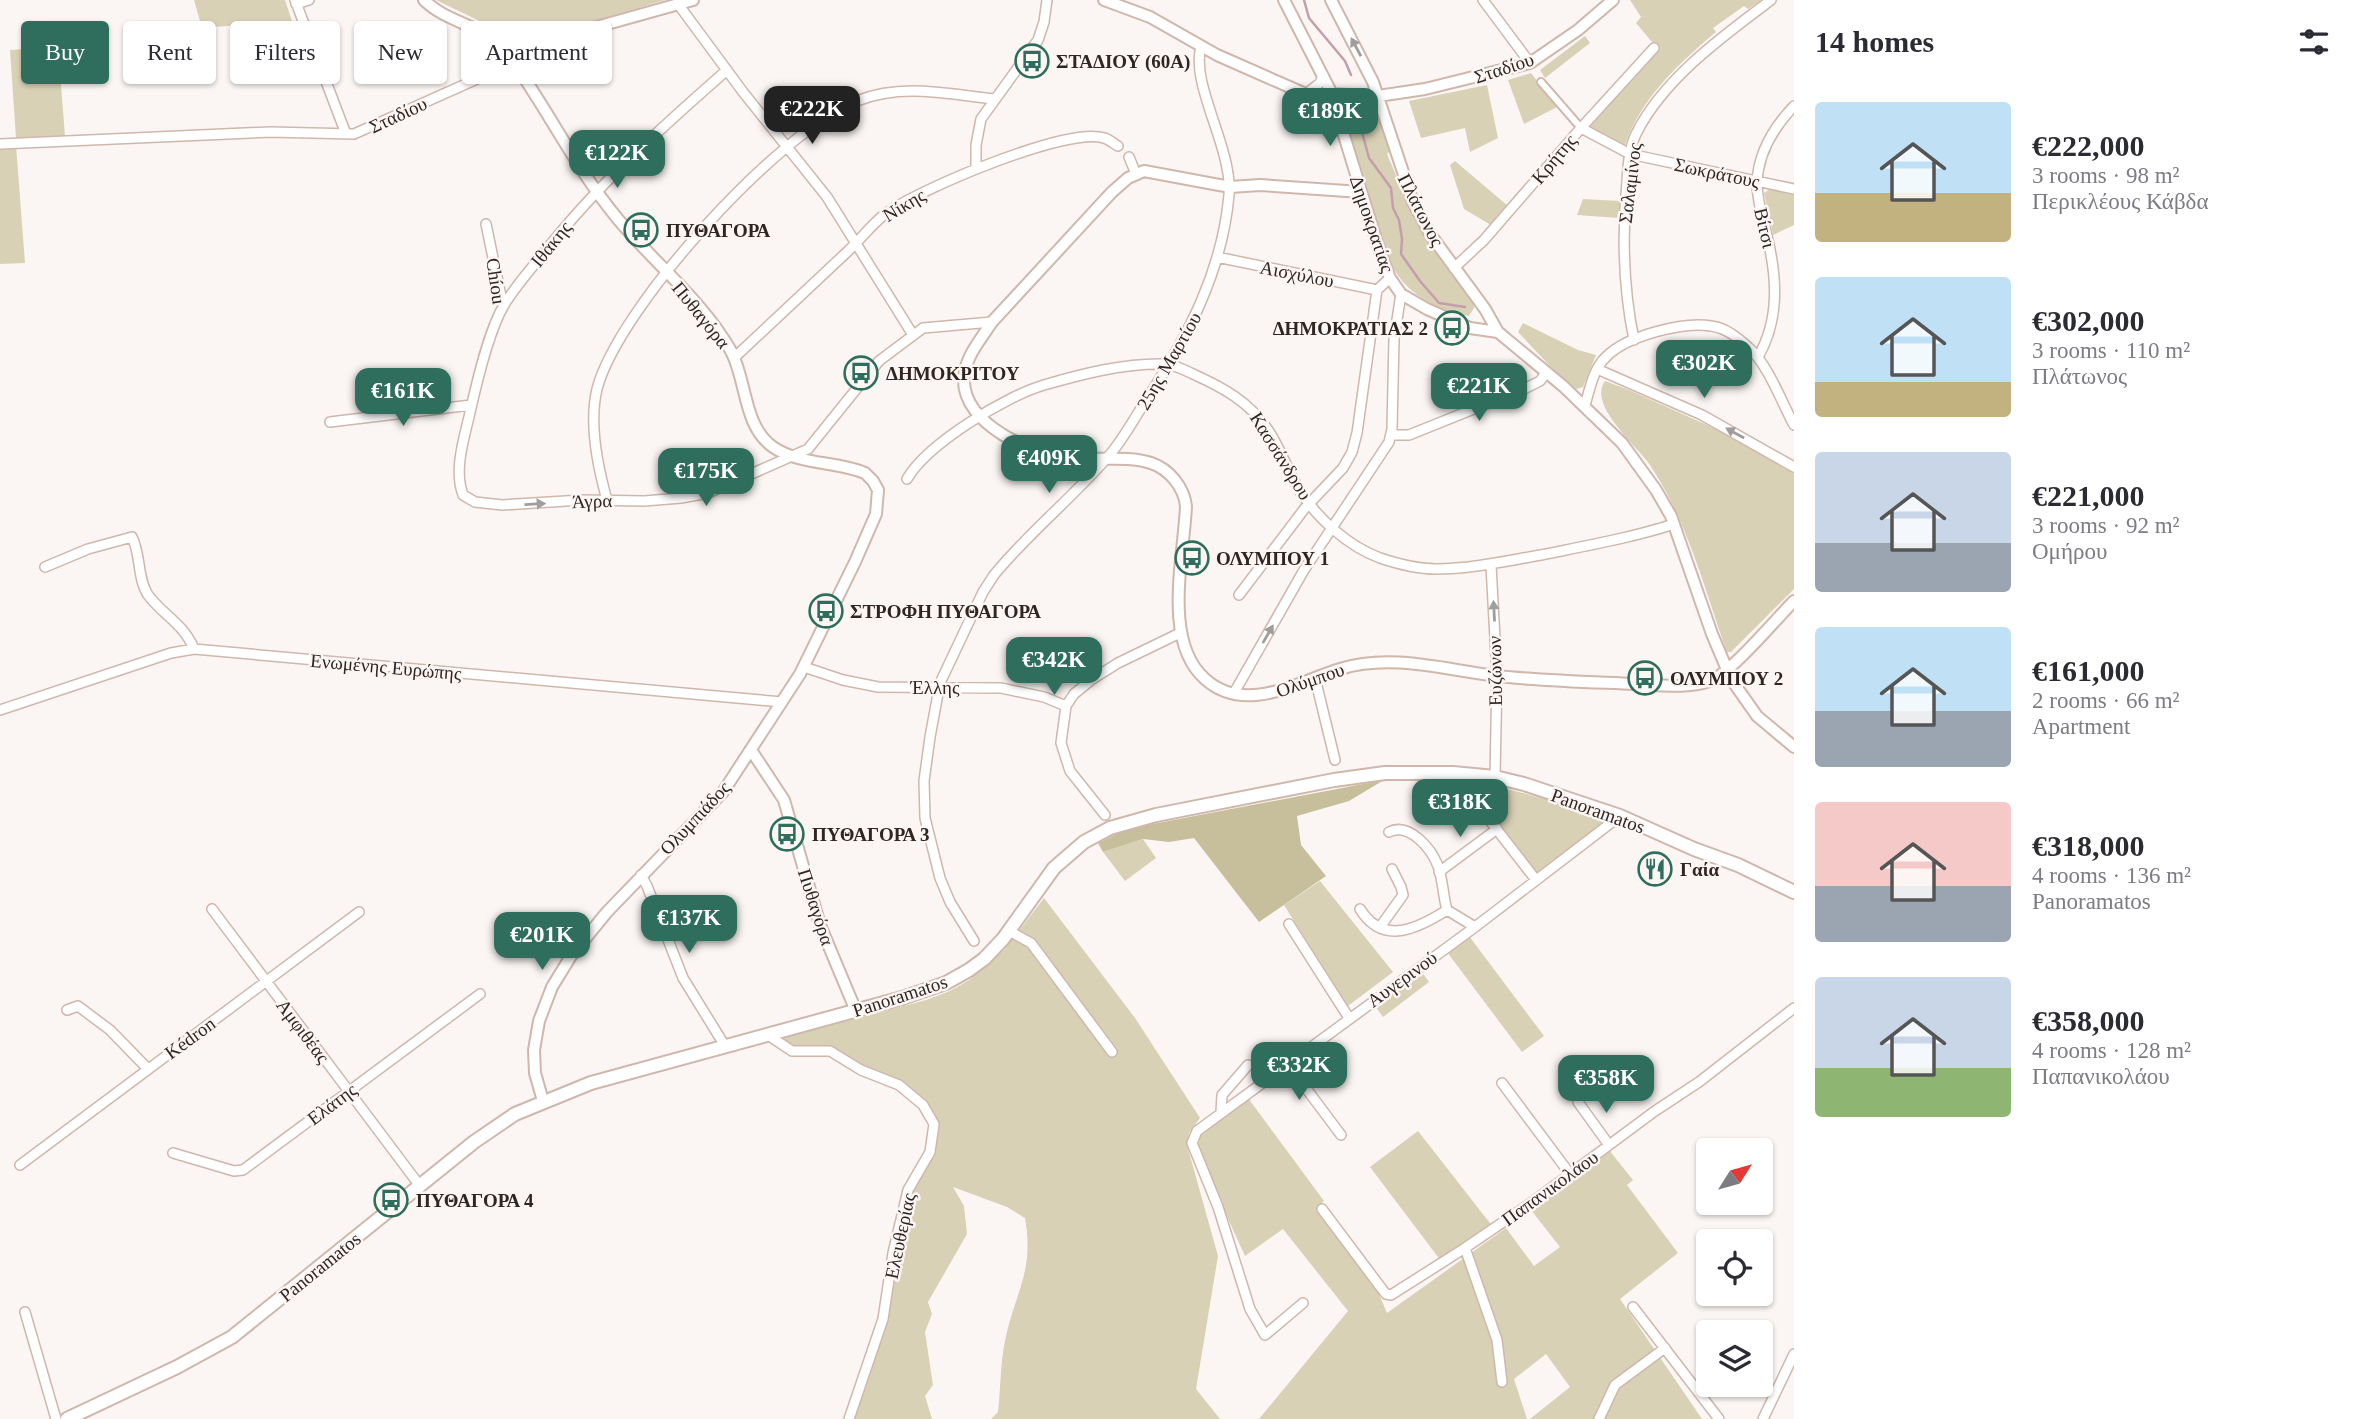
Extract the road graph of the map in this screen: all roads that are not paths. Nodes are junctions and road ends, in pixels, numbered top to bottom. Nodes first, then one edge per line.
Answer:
1 (309, 0) edge
2 (424, 0) edge
3 (693, 0) edge
4 (1047, 0) edge
5 (1284, 0) edge
6 (1331, 0) edge
7 (1483, 0) edge
8 (1613, 0) edge
9 (1771, 0) edge
10 (1111, 1) edge
11 (296, 2) edge
12 (678, 4) junction
13 (461, 22) edge
14 (612, 23) edge
15 (1201, 47) junction
16 (1654, 48) dead end
17 (1530, 63) junction
18 (727, 70) junction
19 (1323, 75) junction
20 (1541, 82) dead end
21 (467, 84) edge
22 (529, 84) edge
23 (1292, 86) junction
24 (1311, 90) junction
25 (1378, 96) junction
26 (993, 99) junction
27 (1332, 99) junction
28 (1794, 106) edge
29 (1581, 128) junction
30 (346, 134) junction
31 (0, 144) edge
32 (788, 146) junction
33 (1118, 146) dead end
34 (1630, 154) junction
35 (1129, 156) dead end
36 (976, 169) junction
37 (1140, 173) junction
38 (1757, 182) junction
39 (1230, 187) junction
40 (1794, 188) edge
41 (596, 190) junction
42 (1361, 192) junction
43 (486, 224) dead end
44 (856, 244) junction
45 (1217, 257) junction
46 (1454, 268) junction
47 (666, 272) junction
48 (1390, 278) junction
49 (1377, 290) junction
50 (1401, 294) junction
51 (503, 306) junction
52 (992, 322) junction
53 (1498, 332) junction
54 (913, 335) junction
55 (1634, 340) junction
56 (1758, 357) junction
57 (734, 358) junction
58 (1170, 364) junction
59 (1597, 369) junction
60 (1546, 373) junction
61 (471, 405) junction
62 (1585, 405) junction
63 (979, 418) junction
64 (330, 422) dead end
65 (1794, 425) edge
66 (1391, 435) junction
67 (794, 456) junction
68 (1104, 460) junction
69 (1794, 467) edge
70 (907, 479) dead end
71 (467, 499) joint
72 (607, 500) junction
73 (1309, 503) junction
74 (1674, 524) junction
75 (1332, 527) junction
76 (1491, 565) junction
77 (45, 567) dead end
78 (1239, 595) dead end
79 (1794, 601) edge
80 (1180, 633) junction
81 (194, 649) junction
82 (804, 667) junction
83 (1727, 671) junction
84 (1497, 676) junction
85 (1315, 678) junction
86 (939, 687) junction
87 (1234, 693) junction
88 (782, 702) junction
89 (1066, 706) junction
90 (0, 710) edge
91 (1794, 747) edge
92 (751, 750) junction
93 (1335, 760) dead end
94 (1453, 773) junction
95 (1495, 777) junction
96 (1105, 815) dead end
97 (1620, 816) junction
98 (1497, 829) junction
99 (1389, 832) dead end
100 (1392, 869) dead end
101 (1439, 872) junction
102 (640, 876) junction
103 (1536, 880) junction
104 (1794, 892) edge
105 (212, 909) dead end
106 (1360, 909) dead end
107 (1447, 910) junction
108 (359, 912) dead end
109 (1289, 924) dead end
110 (1380, 927) junction
111 (1475, 927) junction
112 (1009, 931) junction
113 (974, 941) dead end
114 (267, 982) junction
115 (480, 994) dead end
116 (1794, 1008) edge
117 (67, 1010) dead end
118 (856, 1011) junction
119 (1349, 1018) junction
120 (768, 1035) junction
121 (725, 1046) junction
122 (1112, 1052) dead end
123 (1299, 1056) junction
124 (1248, 1065) dead end
125 (148, 1069) junction
126 (1502, 1083) dead end
127 (349, 1091) junction
128 (543, 1101) junction
129 (1578, 1102) dead end
130 (1222, 1112) junction
131 (1341, 1135) dead end
132 (1609, 1145) junction
133 (173, 1153) dead end
134 (20, 1165) dead end
135 (1570, 1174) junction
136 (420, 1186) junction
137 (1322, 1209) dead end
138 (1465, 1248) junction
139 (1303, 1303) dead end
140 (1633, 1307) dead end
141 (25, 1312) dead end
142 (1665, 1348) junction
143 (1794, 1354) edge
144 (1502, 1382) dead end
145 (56, 1419) edge
146 (67, 1419) edge
147 (849, 1419) edge
148 (1599, 1419) edge
149 (1719, 1419) edge
150 (1763, 1419) edge

1 - 11 street
2 - 13 street, Πυθαγόρα
3 - 12 street, Σταδίου
4 - 26 street
5 - 19 street, Δημοκρατίας
25 -> 6 street, Πλάτωνος
7 - 17 street
8 - 17 street, Σταδίου
9 - 34 street, Σαλαμίνος
10 - 15 street, Σταδίου
11 - 30 street
12 - 14 street, Σταδίου
12 - 18 street
15 - 23 street, Σταδίου
15 - 39 street, 25ης Μαρτίου
16 - 29 street, Κρήτης
17 - 25 street, Σταδίου
18 - 32 street
18 - 41 street, Ιθάκης
19 - 24 street
19 - 27 street, Δημοκρατίας
20 - 29 street, Σωκράτους
21 - 30 street, Σταδίου
22 - 41 street, Πυθαγόρα
23 - 24 street, Σταδίου
23 - 27 street, Σταδίου
24 - 27 street, Σταδίου
25 - 27 street, Σταδίου
25 - 46 street, Πλάτωνος
26 - 32 street
26 - 36 street
27 - 42 street, Δημοκρατίας
28 - 38 street, Βίτσι
29 - 34 street, Σωκράτους
29 - 46 street, Κρήτης
30 - 31 street, Σταδίου
32 - 44 street
32 - 47 street
33 - 36 street, Νίκης
34 - 38 street, Σωκράτους
34 - 55 street, Σαλαμίνος
35 - 37 street
36 - 44 street, Νίκης
37 - 39 street
37 - 52 street
38 - 40 street, Σωκράτους
38 - 56 street, Βίτσι
39 - 42 street
39 - 45 street, 25ης Μαρτίου
41 - 47 street, Πυθαγόρα
41 - 51 street, Ιθάκης
42 - 48 street, Δημοκρατίας
43 - 51 street, Chíou
44 - 54 street
44 - 57 street, Νίκης
45 - 49 street, Αισχύλου
45 - 58 street, 25ης Μαρτίου
46 - 53 street, Πλάτωνος
47 - 57 street, Πυθαγόρα
47 - 72 street
48 - 49 street
48 - 50 street, Δημοκρατίας
49 - 73 street
50 - 53 street, Δημοκρατίας
50 - 66 street
51 - 61 street, Chíou
52 - 54 street
52 - 63 street
53 - 60 street, Δημοκρατίας
54 - 67 street, Άγρα
55 - 56 street
55 - 59 street
56 - 65 street
57 - 67 street, Πυθαγόρα
58 - 63 street, Κασσάνδρου
58 - 68 street, 25ης Μαρτίου
58 - 73 street, Κασσάνδρου
59 - 62 street
69 -> 59 street
60 - 62 street, Δημοκρατίας
60 - 66 street
61 - 64 street
61 - 71 street, Chíou
62 - 74 street, Δημοκρατίας
63 - 68 street, Ολύμπου
63 - 70 street, Κασσάνδρου
66 - 75 street
67 - 72 street, Άγρα
67 - 82 street, Πυθαγόρα
68 - 80 street, Ολύμπου
68 - 86 street, 25ης Μαρτίου
71 -> 72 street, Άγρα
73 - 75 street, Κασσάνδρου
73 - 78 street
74 - 76 street, Κασσάνδρου
74 - 83 street, Δημοκρατίας
75 - 76 street, Κασσάνδρου
87 -> 75 street
84 -> 76 street, Ευζώνων
77 - 81 street
79 - 83 street, Ολύμπου
80 - 87 street, Ολύμπου
80 - 89 street
81 - 88 street, Ενωμένης Ευρώπης
81 - 90 street, Ενωμένης Ευρώπης
82 - 86 street, Έλλης
82 - 88 street, Πυθαγόρα
83 - 84 street, Ολύμπου
83 - 91 street, Δημοκρατίας
84 - 85 street, Ολύμπου
84 - 95 street, Ευζώνων
85 - 87 street, Ολύμπου
85 - 93 street
86 - 89 street, Έλλης
86 - 113 street, 25ης Μαρτίου
88 - 92 street, Πυθαγόρα
89 - 96 street
92 - 102 street, Ολυμπιάδος
92 - 118 street, Πυθαγόρα
94 - 95 main road, Panoramatos
94 - 98 street
94 - 112 main road, Panoramatos
95 - 97 main road, Panoramatos
97 - 103 street, Αυγερινού
97 - 104 main road, Panoramatos
98 - 101 street
98 - 103 street
99 - 101 street
100 - 110 street
101 - 107 street
102 - 121 street
102 - 128 street, Ολυμπιάδος
103 - 111 street, Αυγερινού
105 - 114 street, Αμφιθέας
106 - 110 street
107 - 110 street
107 - 111 street
108 - 114 street, Kédron
109 - 119 street
111 - 119 street, Αυγερινού
112 - 118 main road, Panoramatos
112 - 122 street
114 - 125 street, Kédron
114 - 127 street, Αμφιθέας
115 - 127 street, Ελάτης
116 - 132 street, Παπανικολάου
117 - 125 street
118 - 120 main road, Panoramatos
119 - 123 street, Αυγερινού
120 - 121 main road, Panoramatos
120 - 147 street, Ελευθερίας
121 - 128 main road, Panoramatos
123 - 130 street, Αυγερινού
123 - 131 street
124 - 130 street
125 - 134 street, Kédron
126 - 135 street
127 - 133 street, Ελάτης
127 - 136 street, Αμφιθέας
128 - 136 main road, Panoramatos
129 - 132 street
130 - 139 street, Αυγερινού
132 - 135 street, Παπανικολάου
135 - 138 street, Παπανικολάου
136 - 146 main road, Panoramatos
137 - 138 street, Παπανικολάου
138 - 144 street
140 - 142 street
141 - 145 street
142 - 148 street
142 - 149 street
143 - 150 street

